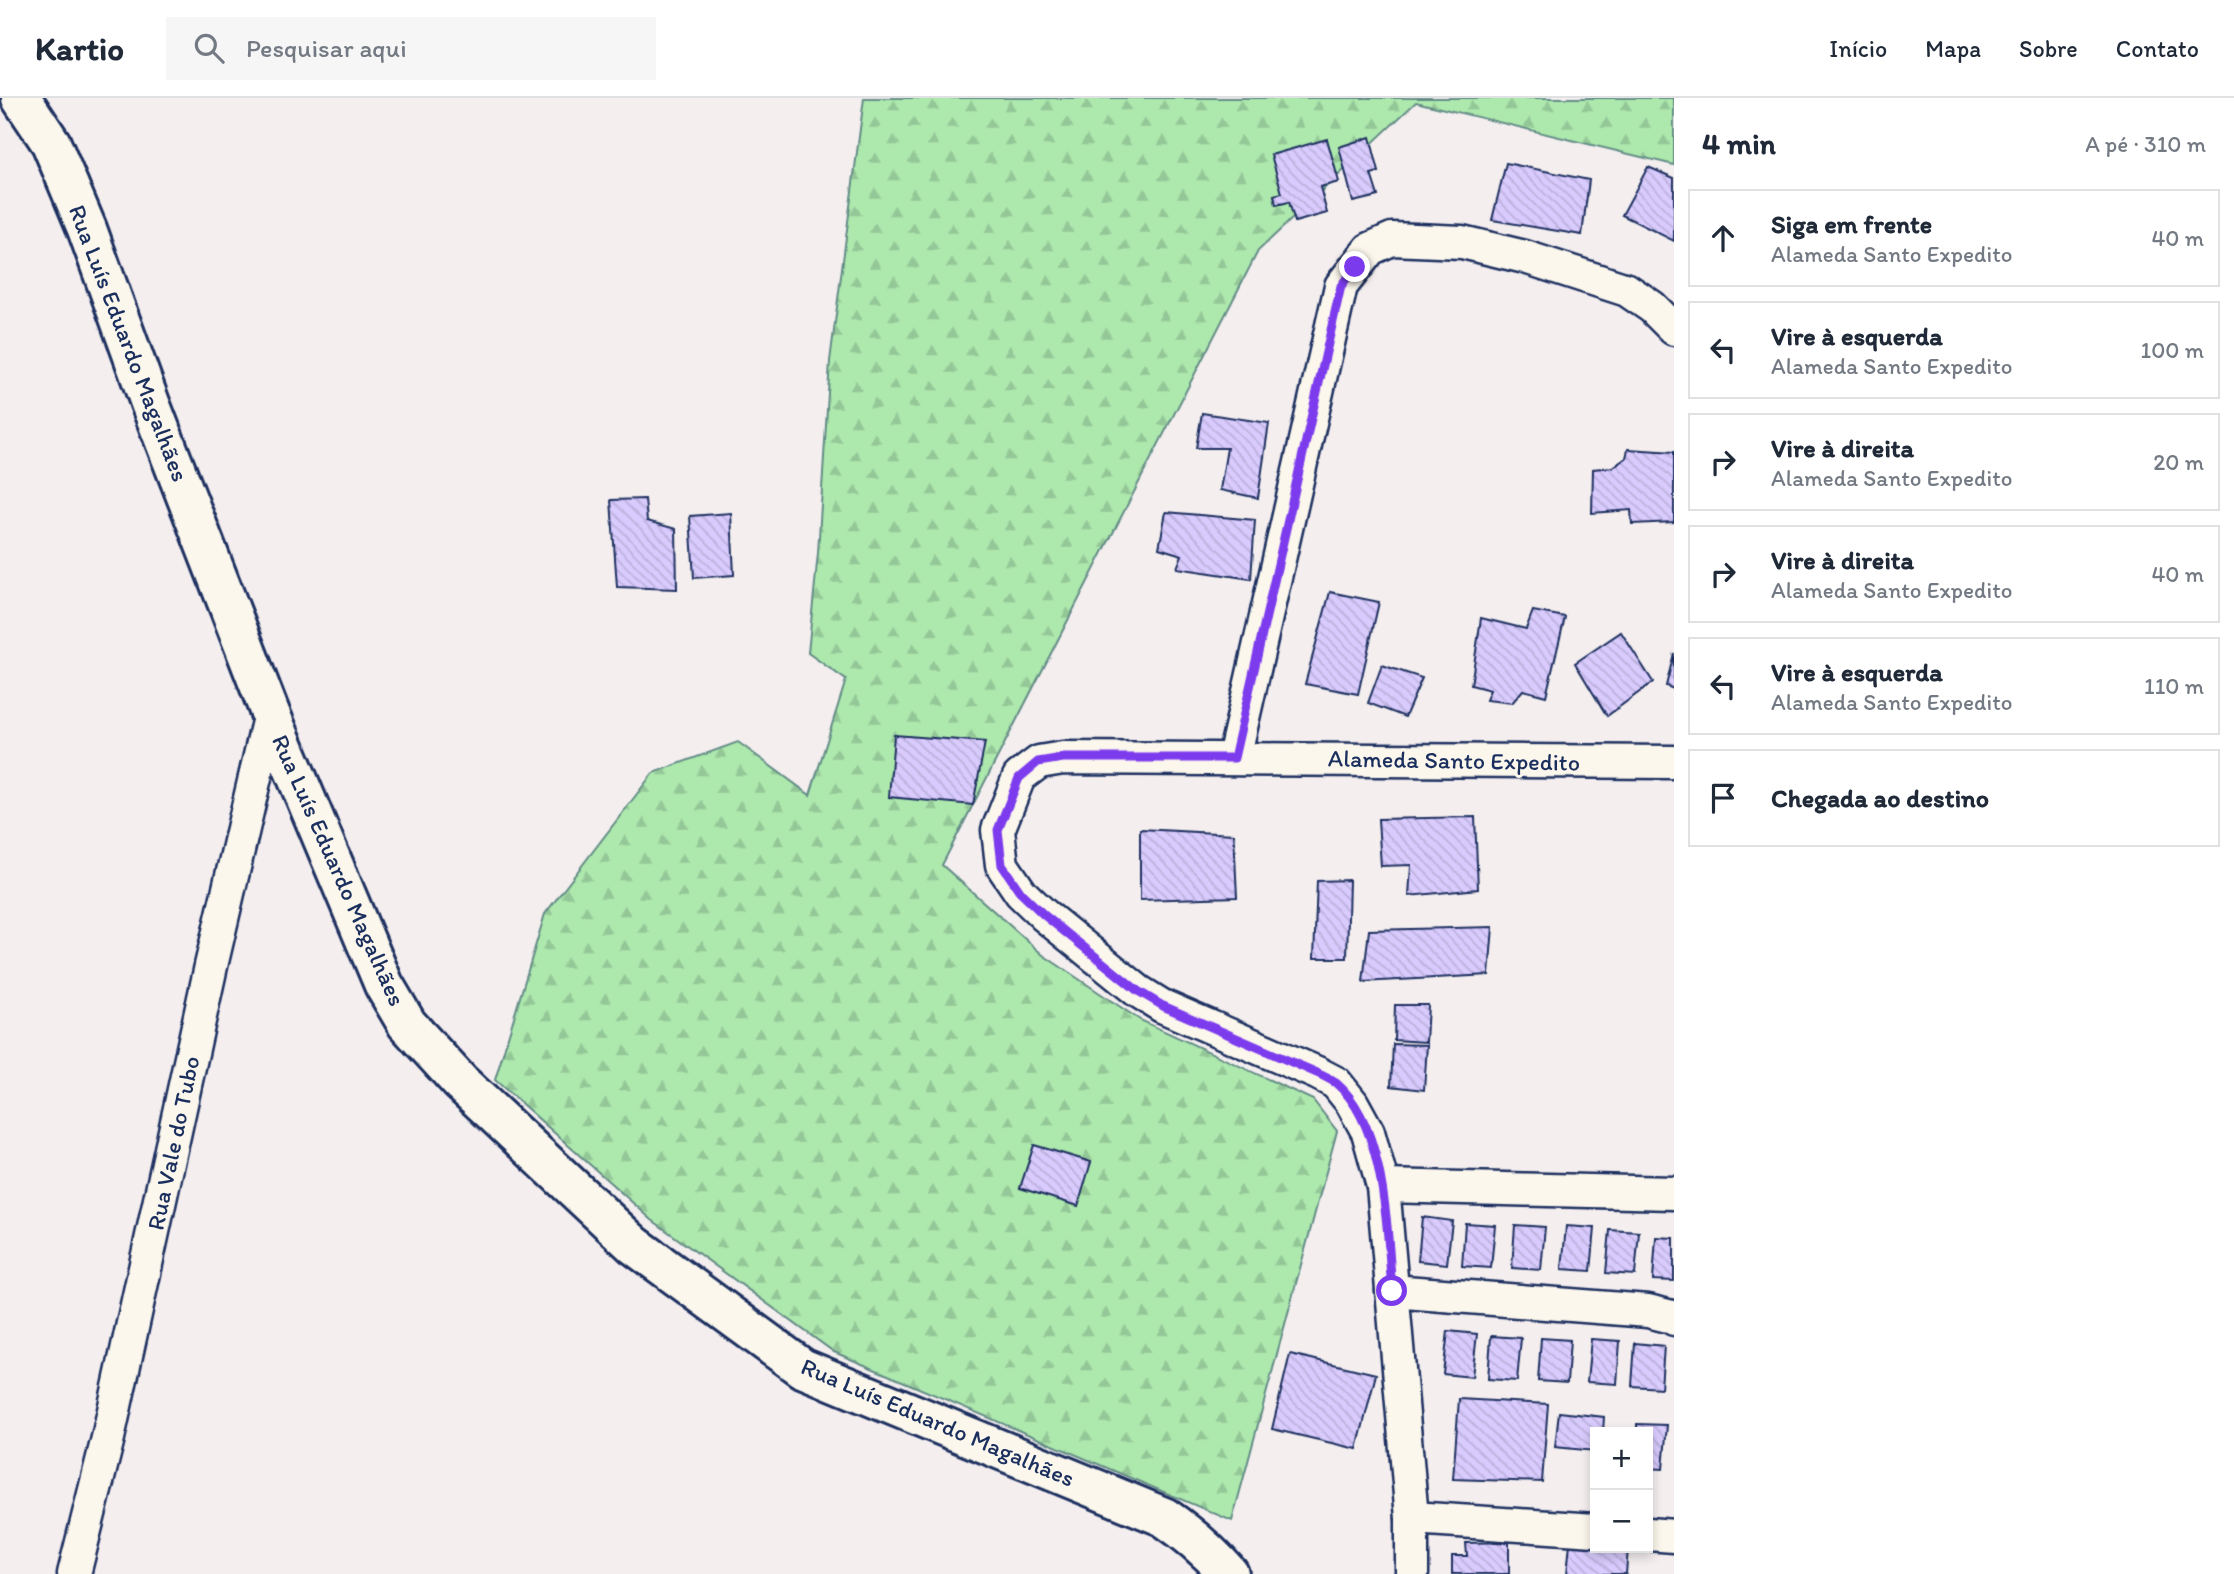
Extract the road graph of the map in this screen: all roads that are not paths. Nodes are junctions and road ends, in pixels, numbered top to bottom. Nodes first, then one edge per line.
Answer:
1 (20, 98) edge
2 (1674, 329) edge
3 (270, 713) junction
4 (1234, 758) junction
5 (1674, 762) edge
6 (1383, 1186) junction
7 (1674, 1193) edge
8 (1392, 1291) junction
9 (1674, 1319) edge
10 (1412, 1518) junction
11 (1590, 1530) edge
12 (1653, 1534) edge
13 (1674, 1536) edge
14 (75, 1574) edge
15 (1229, 1574) edge
16 (1412, 1574) edge

1 - 3 main road, Rua Luís Eduardo Magalhães
2 - 4 street
3 - 14 street, Rua Vale do Tubo
3 - 15 main road, Rua Luís Eduardo Magalhães
4 - 5 street, Alameda Santo Expedito
4 - 6 street, Alameda Santo Expedito
6 - 7 street
6 - 8 street, Alameda Santo Expedito
8 - 9 street
8 - 10 street, Alameda Santo Expedito
10 - 11 street
10 - 16 street, Alameda Santo Expedito
12 - 13 street

